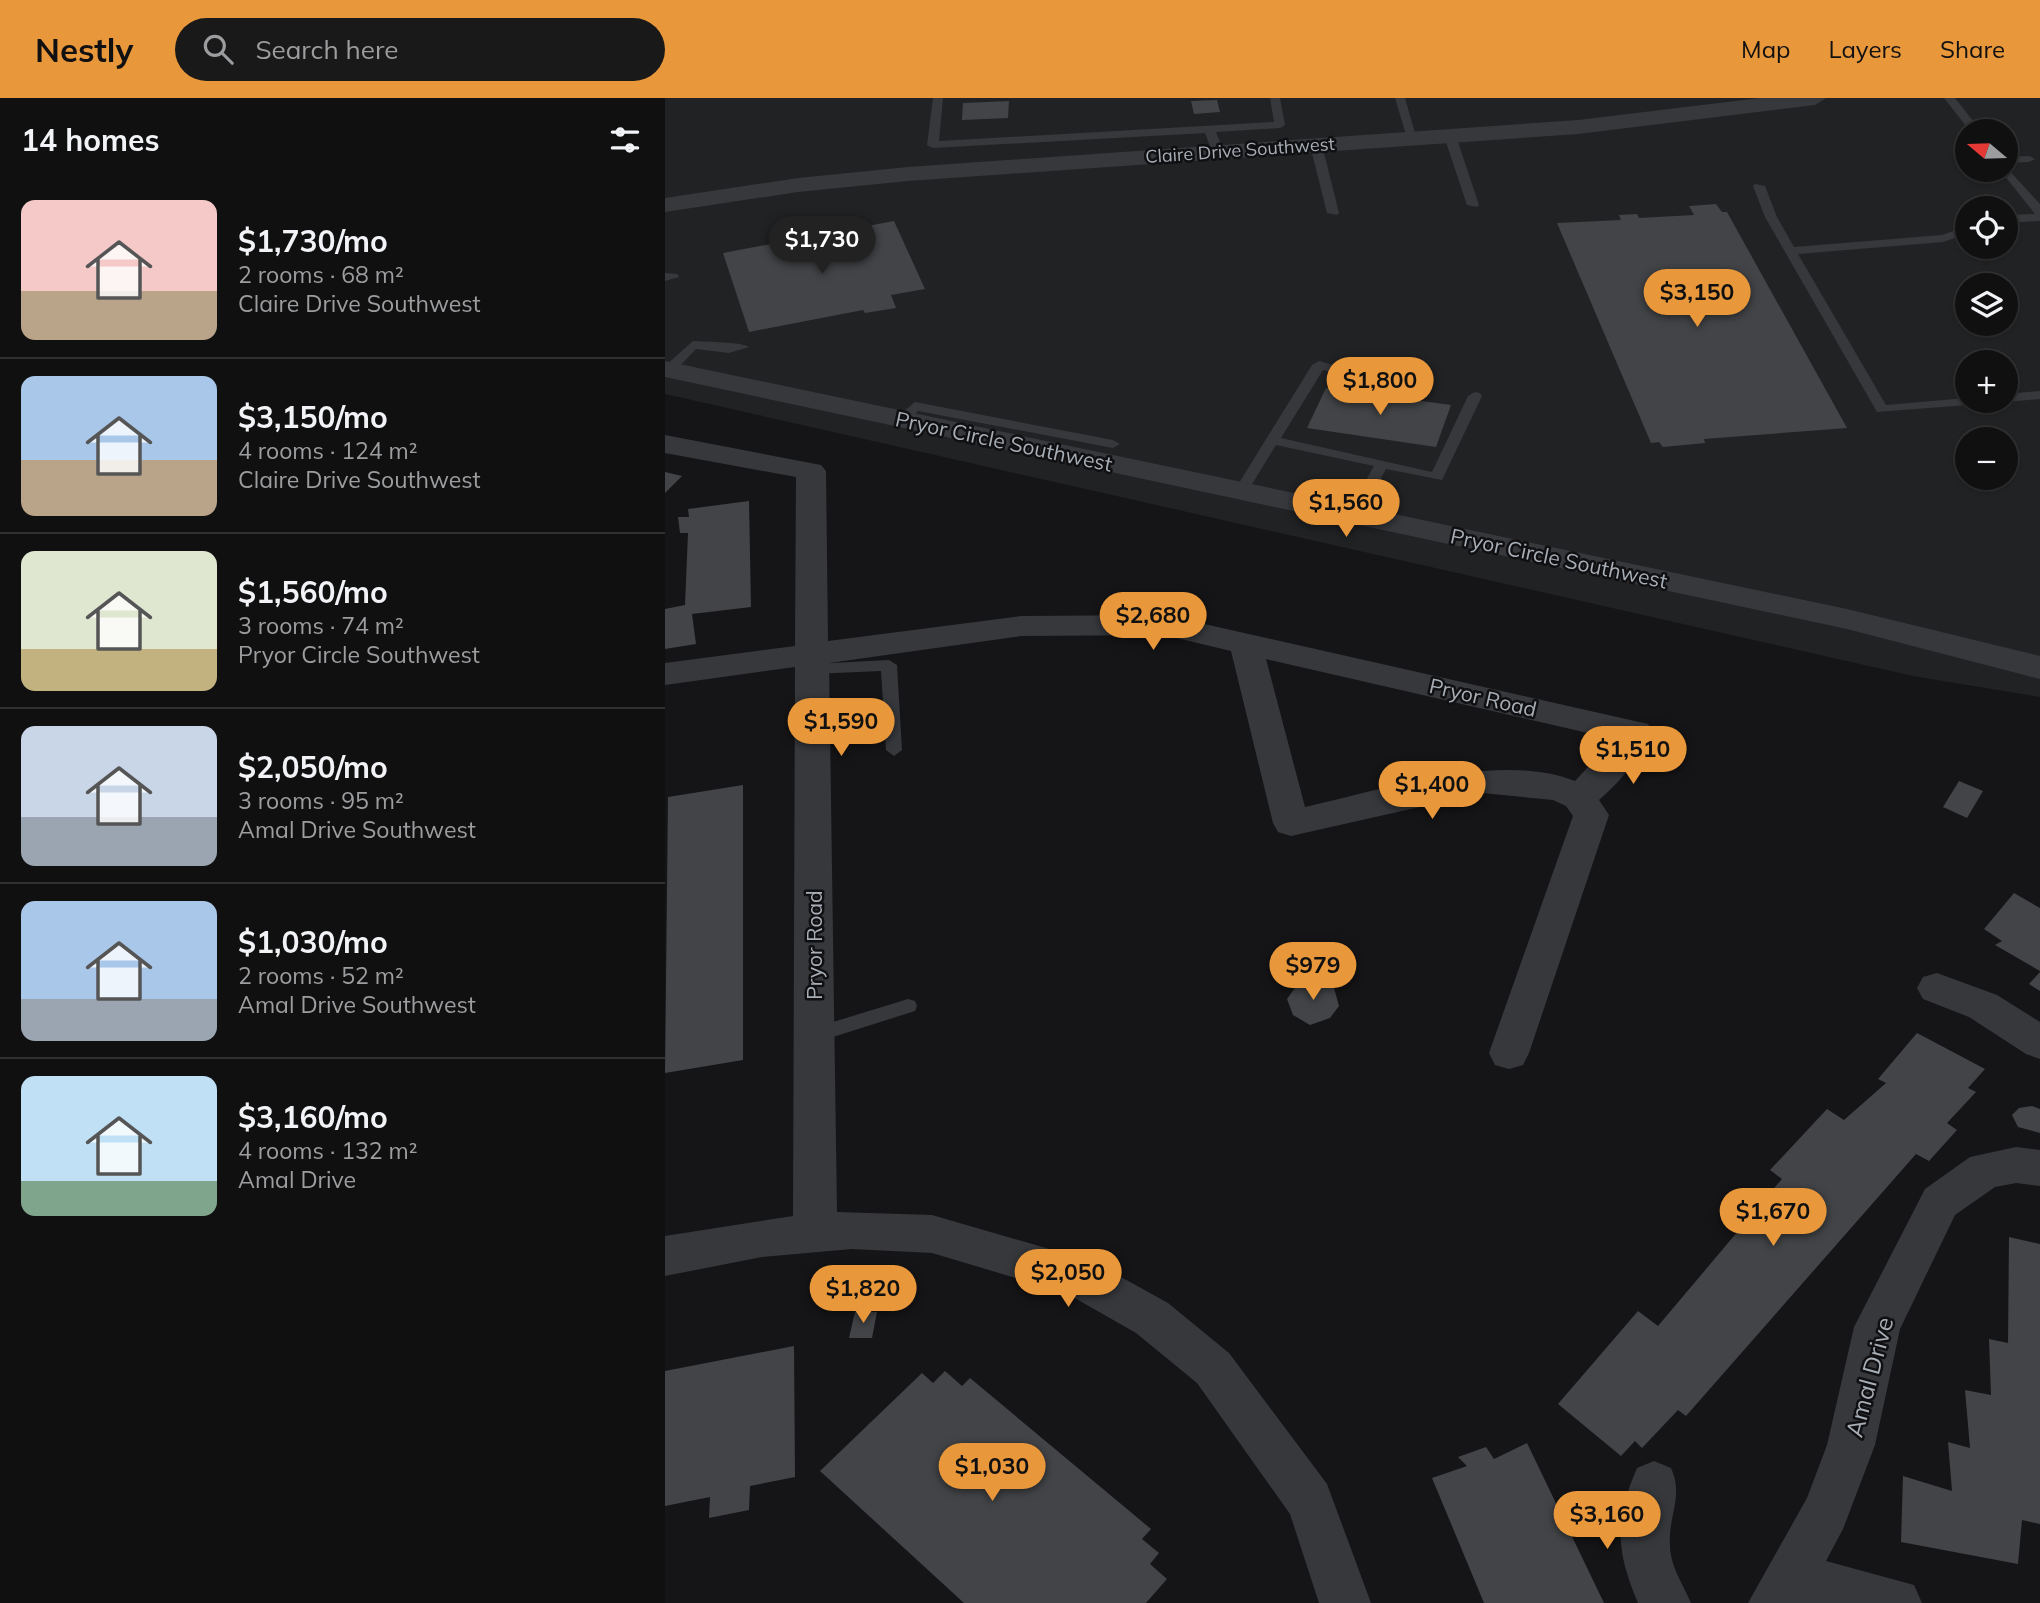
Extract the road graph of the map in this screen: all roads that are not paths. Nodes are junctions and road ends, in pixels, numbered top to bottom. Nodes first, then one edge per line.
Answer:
1 (938, 98) edge
2 (1275, 98) edge
3 (1400, 98) edge
4 (1815, 98) edge
5 (1949, 98) edge
6 (1966, 119) edge
7 (1209, 129) junction
8 (1450, 136) junction
9 (1413, 138) junction
10 (1316, 145) junction
11 (1218, 152) junction
12 (2018, 159) edge
13 (2029, 159) dead end
14 (2015, 182) edge
15 (1759, 186) dead end
16 (665, 205) edge
17 (1473, 205) dead end
18 (1333, 213) dead end
19 (2040, 214) edge
20 (2018, 217) edge
21 (1955, 234) edge
22 (1791, 251) junction
23 (743, 347) dead end
24 (666, 369) edge
25 (1344, 370) dead end
26 (2040, 395) edge
27 (1475, 396) dead end
28 (2018, 397) edge
29 (1955, 403) edge
30 (1272, 440) junction
31 (665, 443) edge
32 (1382, 464) junction
33 (1241, 491) junction
34 (1354, 514) junction
35 (1245, 643) junction
36 (812, 663) junction
37 (2040, 668) edge
38 (665, 674) edge
39 (894, 750) dead end
40 (1579, 797) junction
41 (1937, 988) dead end
42 (908, 1006) dead end
43 (814, 1035) junction
44 (2040, 1043) edge
45 (1509, 1052) dead end
46 (2040, 1168) edge
47 (815, 1233) junction
48 (665, 1256) edge
49 (1654, 1485) dead end
50 (1781, 1590) edge
51 (1345, 1603) edge
52 (1665, 1603) edge
53 (1896, 1603) edge

1 - 7 lane
2 - 7 lane
3 - 9 lane
4 - 8 street, Claire Drive Southwest
5 - 6 lane
7 - 11 lane
8 - 9 street, Claire Drive Southwest
8 - 17 lane
9 - 10 street, Claire Drive Southwest
10 - 11 street, Claire Drive Southwest
10 - 18 lane
11 - 16 street, Claire Drive Southwest
12 - 13 lane
14 - 19 lane
15 - 22 lane
19 - 20 lane
21 - 22 lane
22 - 29 lane
23 - 24 lane
24 - 33 street, Pryor Circle Southwest
25 - 30 lane
26 - 28 lane
27 - 32 lane
30 - 32 lane
30 - 33 lane
31 - 36 street, Pryor Road
32 - 34 lane
33 - 34 street, Pryor Circle Southwest
34 - 37 street, Pryor Circle Southwest
35 - 36 street, Pryor Road
35 - 40 street
35 - 40 street, Pryor Road
36 - 38 street, Pryor Road
36 - 39 lane
36 - 43 street, Pryor Road
40 - 45 street
41 - 44 street
42 - 43 lane
43 - 47 street, Pryor Road
46 - 50 street, Amal Drive
47 - 48 street
47 - 51 street
49 - 52 street
50 - 53 street, Amal Drive

